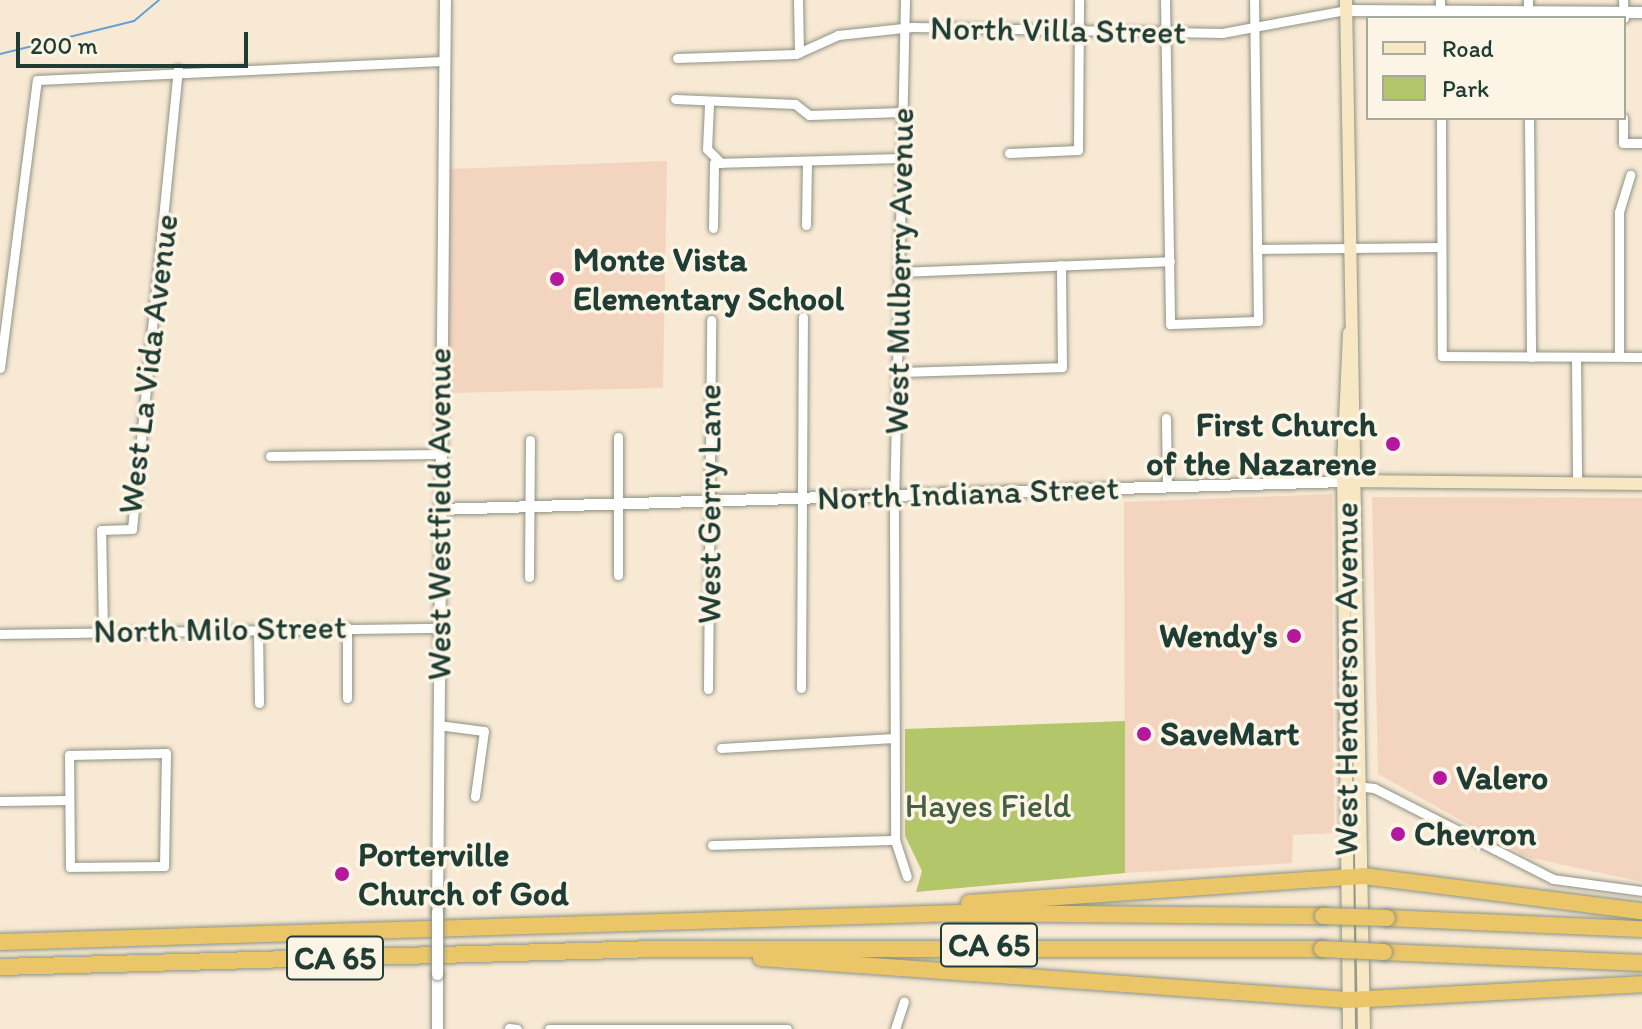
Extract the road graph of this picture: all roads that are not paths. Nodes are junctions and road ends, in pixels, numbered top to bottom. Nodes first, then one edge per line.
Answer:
1 (445, 0) edge
2 (798, 0) edge
3 (905, 0) edge
4 (1079, 0) edge
5 (1165, 0) edge
6 (1254, 0) edge
7 (1346, 5) edge
8 (1440, 9) edge
9 (1528, 10) edge
10 (1624, 10) edge
11 (1642, 12) edge
12 (1255, 28) junction
13 (905, 31) junction
14 (1079, 34) junction
15 (1169, 34) junction
16 (799, 53) junction
17 (677, 58) dead end
18 (443, 61) junction
19 (178, 69) junction
20 (675, 99) dead end
21 (709, 105) junction
22 (902, 112) junction
23 (1441, 120) edge
24 (1529, 120) edge
25 (1623, 120) edge
26 (1642, 143) edge
27 (1009, 153) dead end
28 (901, 158) junction
29 (807, 161) junction
30 (717, 163) junction
31 (1630, 175) dead end
32 (806, 225) dead end
33 (713, 228) dead end
34 (1441, 247) junction
35 (1349, 248) junction
36 (1257, 249) junction
37 (1170, 261) junction
38 (1061, 265) junction
39 (898, 272) junction
40 (5, 283) edge
41 (803, 317) dead end
42 (711, 320) dead end
43 (1350, 330) junction
44 (1619, 356) junction
45 (1531, 357) junction
46 (1576, 357) junction
47 (1642, 357) edge
48 (0, 368) edge
49 (897, 372) junction
50 (1166, 418) dead end
51 (618, 437) dead end
52 (530, 440) dead end
53 (439, 454) junction
54 (270, 456) dead end
55 (1344, 481) junction
56 (1358, 481) junction
57 (1577, 483) junction
58 (1642, 484) edge
59 (1167, 487) junction
60 (894, 496) junction
61 (801, 498) junction
62 (708, 501) junction
63 (618, 504) junction
64 (529, 506) junction
65 (438, 509) junction
66 (1344, 562) junction
67 (618, 575) dead end
68 (529, 577) dead end
69 (1360, 619) junction
70 (347, 627) junction
71 (439, 628) junction
72 (258, 630) junction
73 (103, 631) junction
74 (0, 634) edge
75 (1344, 656) junction
76 (801, 688) dead end
77 (708, 689) dead end
78 (347, 698) dead end
79 (259, 703) dead end
80 (438, 725) junction
81 (894, 738) junction
82 (721, 748) dead end
83 (1362, 752) junction
84 (1345, 785) junction
85 (1363, 786) junction
86 (475, 796) dead end
87 (69, 800) junction
88 (0, 801) edge
89 (895, 840) junction
90 (712, 845) dead end
91 (907, 876) dead end
92 (1355, 876) junction
93 (1642, 891) edge
94 (1642, 911) edge
95 (780, 919) junction
96 (1642, 929) edge
97 (4, 939) edge
98 (656, 949) junction
99 (1642, 963) edge
100 (5, 968) edge
101 (1642, 984) edge
102 (1356, 1000) junction
103 (904, 1001) dead end
104 (509, 1028) edge
105 (437, 1029) edge
106 (517, 1029) edge
107 (549, 1029) edge
108 (787, 1029) edge
109 (895, 1029) edge
110 (1349, 1029) edge
111 (1364, 1029) edge

1 - 18 street, West Westfield Avenue
2 - 16 street
3 - 13 street, West Mulberry Avenue
4 - 14 street
5 - 15 street
6 - 12 street
7 - 8 street, North Villa Street
7 - 12 street, North Villa Street
7 - 35 main road, West Henderson Avenue
8 - 9 street, North Villa Street
9 - 10 street, North Villa Street
10 - 11 street, North Villa Street
12 - 15 street, North Villa Street
12 - 36 street
13 - 14 street, North Villa Street
13 - 16 street, North Villa Street
13 - 22 street, West Mulberry Avenue
14 - 15 street, North Villa Street
14 - 27 street
15 - 37 street
16 - 17 street
18 - 19 street
18 - 53 street, West Westfield Avenue
19 - 40 street
19 - 73 street, West La Vida Avenue
20 - 21 street
21 - 22 street
21 - 30 street
22 - 28 street, West Mulberry Avenue
23 - 34 street
24 - 45 street
25 - 26 street
28 - 29 street
28 - 39 street, West Mulberry Avenue
29 - 30 street
29 - 32 street
30 - 33 street
31 - 44 street
34 - 35 street
34 - 45 street
35 - 36 street
35 - 43 main road, West Henderson Avenue
36 - 37 street
37 - 38 street
38 - 39 street
38 - 49 street
39 - 49 street, West Mulberry Avenue
40 - 48 street
41 - 61 street
42 - 62 street, West Gerry Lane
43 - 55 main road, West Henderson Avenue
43 - 56 main road, West Henderson Avenue
44 - 46 street
44 - 47 street
45 - 46 street
46 - 57 street
49 - 60 street, West Mulberry Avenue
50 - 59 street
51 - 63 street
52 - 64 street
53 - 54 street
53 - 65 street, West Westfield Avenue
55 - 56 main road, North Indiana Street
55 - 59 street, North Indiana Street
55 - 66 main road, West Henderson Avenue
56 - 57 main road, North Indiana Street
56 - 69 main road, West Henderson Avenue
57 - 58 main road, North Indiana Street
59 - 60 street, North Indiana Street
60 - 61 street, North Indiana Street
60 - 81 street, West Mulberry Avenue
61 - 62 street, North Indiana Street
61 - 76 street
62 - 63 street, North Indiana Street
62 - 77 street, West Gerry Lane
63 - 64 street, North Indiana Street
63 - 67 street
64 - 65 street, North Indiana Street
64 - 68 street
65 - 71 street, West Westfield Avenue
66 - 69 main road
66 - 75 main road, West Henderson Avenue
69 - 83 main road, West Henderson Avenue
70 - 71 street, North Milo Street
70 - 72 street, North Milo Street
70 - 78 street
71 - 80 street, West Westfield Avenue
72 - 73 street, North Milo Street
72 - 79 street
73 - 74 street, North Milo Street
75 - 83 main road
75 - 84 main road, West Henderson Avenue
80 - 86 street
80 - 105 street, West Westfield Avenue, bridge
81 - 82 street
81 - 89 street, West Mulberry Avenue
83 - 85 main road, West Henderson Avenue
84 - 85 street
84 - 92 main road, West Henderson Avenue
85 - 92 main road, West Henderson Avenue
85 - 93 street
87 - 87 street
87 - 88 street
89 - 90 street
89 - 91 street, West Mulberry Avenue
92 - 94 highway
92 - 95 highway
92 - 102 main road, West Henderson Avenue
95 - 96 highway, CA 65, bridge
95 - 97 highway, CA 65
98 - 99 highway, CA 65, bridge
98 - 100 highway, CA 65
98 - 102 highway
101 - 102 highway
102 - 110 main road, West Henderson Avenue
102 - 111 main road, West Henderson Avenue
103 - 109 street
104 - 106 street
107 - 108 street

